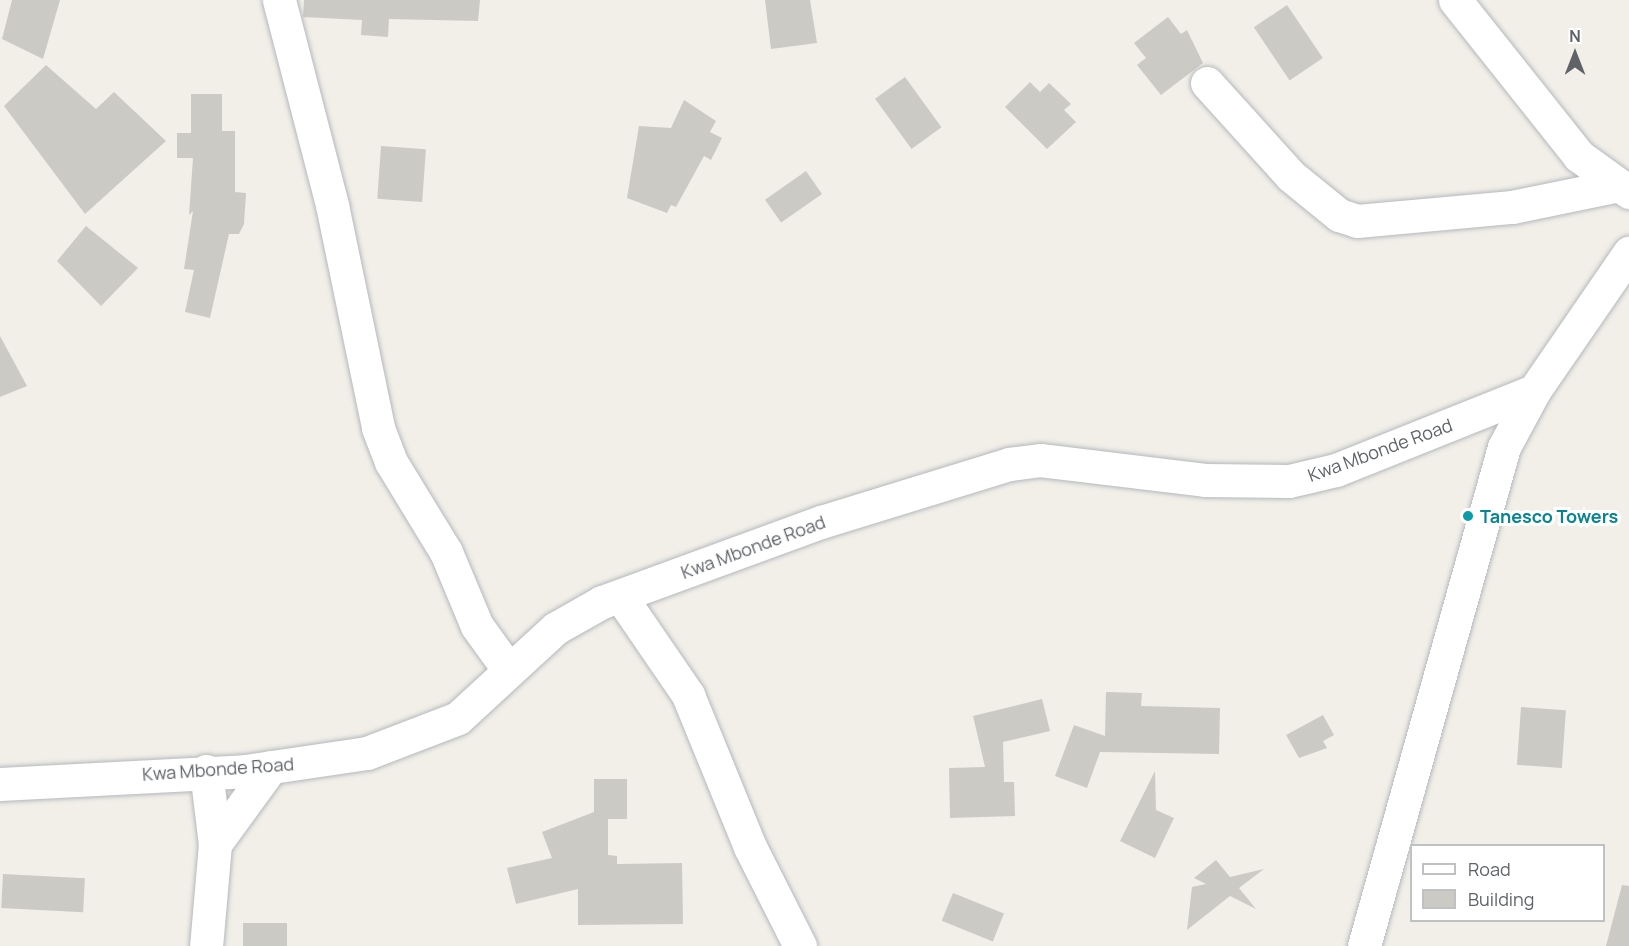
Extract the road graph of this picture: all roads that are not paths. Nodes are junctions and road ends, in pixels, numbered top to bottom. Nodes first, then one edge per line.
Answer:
1 (279, 0) edge
2 (1455, 0) edge
3 (1208, 83) dead end
4 (1622, 189) edge
5 (1629, 253) edge
6 (1534, 391) junction
7 (621, 597) junction
8 (508, 669) junction
9 (271, 767) junction
10 (206, 771) junction
11 (0, 784) edge
12 (215, 844) junction
13 (206, 946) edge
14 (800, 946) edge
15 (1364, 946) edge

1 - 8 street
2 - 4 street
3 - 4 street
5 - 6 street
6 - 7 street, Kwa Mbonde Road
6 - 15 street
7 - 8 street, Kwa Mbonde Road
7 - 14 street
8 - 9 street, Kwa Mbonde Road
9 - 10 street, Kwa Mbonde Road
9 - 12 street
10 - 11 street, Kwa Mbonde Road
10 - 12 street
12 - 13 street

